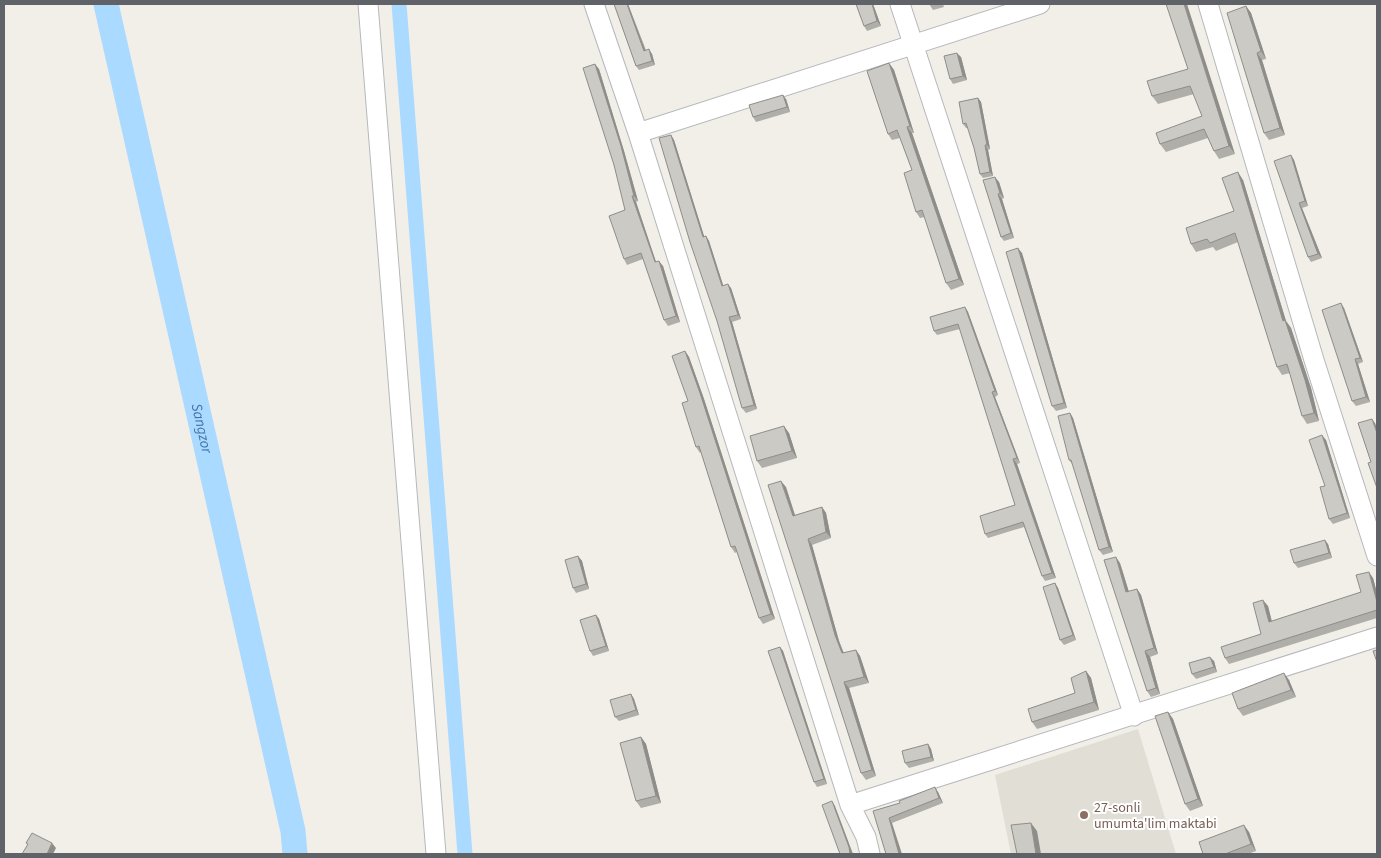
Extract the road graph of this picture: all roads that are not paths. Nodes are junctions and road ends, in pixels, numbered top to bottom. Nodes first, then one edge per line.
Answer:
1 (368, 4) edge
2 (594, 4) edge
3 (900, 4) edge
4 (1040, 4) edge
5 (1208, 4) edge
6 (913, 44) junction
7 (638, 133) junction
8 (1377, 556) edge
9 (1377, 637) edge
10 (1134, 716) junction
11 (850, 805) junction
12 (436, 854) edge
13 (870, 854) edge

1 - 12 street
2 - 7 street
3 - 6 street
4 - 6 street
5 - 8 street
6 - 7 street
6 - 10 street
7 - 11 street
9 - 10 street
10 - 11 street
11 - 13 street

